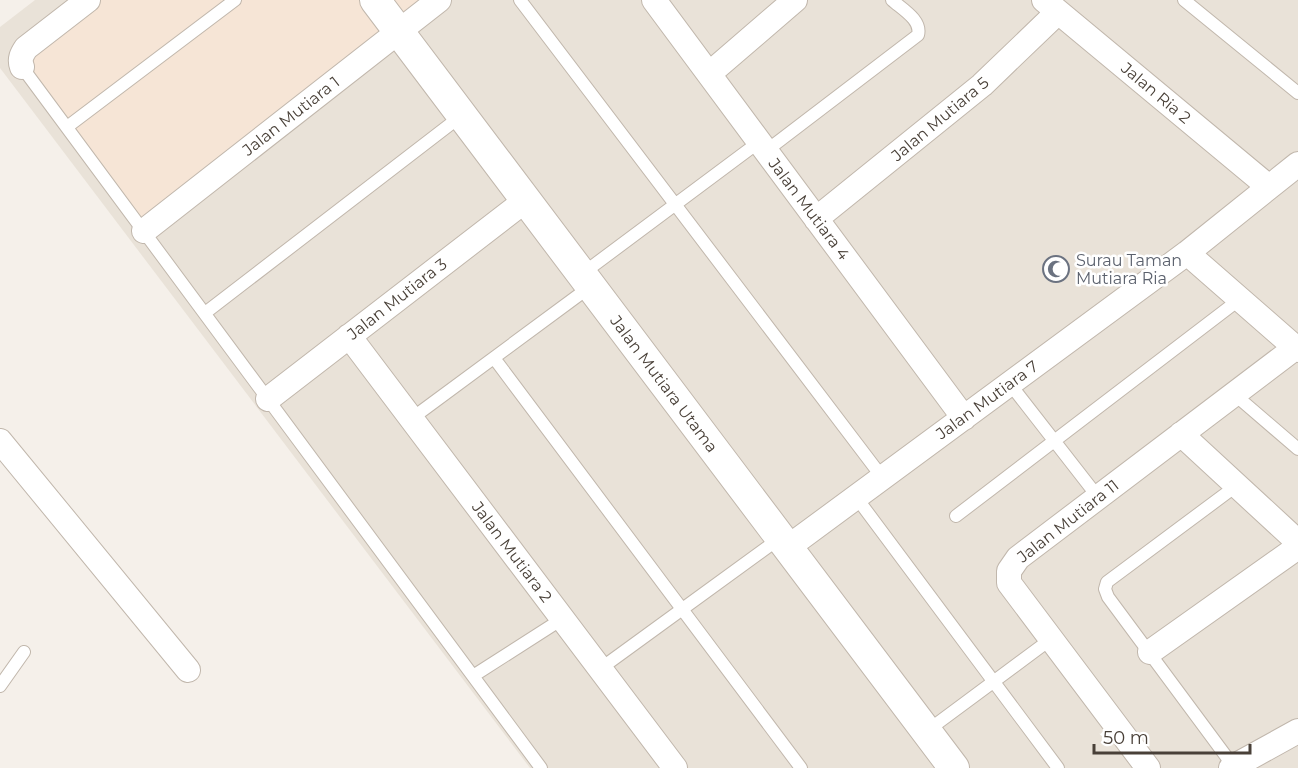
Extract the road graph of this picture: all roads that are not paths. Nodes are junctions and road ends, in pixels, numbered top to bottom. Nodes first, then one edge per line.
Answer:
1 (88, 0) edge
2 (235, 0) edge
3 (375, 0) edge
4 (439, 0) edge
5 (520, 0) edge
6 (654, 0) edge
7 (795, 0) edge
8 (892, 0) edge
9 (1184, 0) edge
10 (1051, 6) edge
11 (399, 31) junction
12 (22, 67) joint
13 (709, 74) junction
14 (1298, 93) edge
15 (462, 116) junction
16 (67, 127) junction
17 (762, 146) junction
18 (1298, 164) edge
19 (1269, 186) junction
20 (525, 200) junction
21 (675, 204) junction
22 (816, 219) junction
23 (144, 231) junction
24 (1187, 253) junction
25 (586, 280) junction
26 (1240, 299) junction
27 (205, 313) junction
28 (349, 336) junction
29 (1296, 349) edge
30 (494, 358) junction
31 (1010, 384) junction
32 (1234, 394) junction
33 (268, 399) junction
34 (964, 418) junction
35 (411, 419) junction
36 (1181, 434) junction
37 (0, 441) edge
38 (1055, 441) junction
39 (1298, 449) edge
40 (882, 477) junction
41 (1236, 486) junction
42 (856, 497) junction
43 (1098, 497) junction
44 (956, 516) dead end
45 (1298, 542) edge
46 (784, 543) junction
47 (1298, 547) edge
48 (682, 609) junction
49 (562, 619) junction
50 (1051, 639) junction
51 (24, 652) dead end
52 (1150, 652) junction
53 (600, 669) junction
54 (188, 670) dead end
55 (473, 676) junction
56 (993, 682) junction
57 (0, 686) edge
58 (1298, 731) edge
59 (926, 732) junction
60 (1232, 767) edge
61 (542, 768) edge
62 (675, 768) edge
63 (801, 768) edge
64 (954, 768) edge
65 (1058, 768) edge
66 (1148, 768) edge

1 - 12 street
2 - 16 lane
3 - 11 street, Jalan Mutiara Utama
4 - 11 street, Jalan Mutiara 1
5 - 21 lane
6 - 13 street, Jalan Mutiara 4
7 - 13 street
8 - 17 lane
9 - 14 lane
10 - 19 street, Jalan Ria 2
10 - 22 street, Jalan Mutiara 5
11 - 15 street, Jalan Mutiara Utama
11 - 23 street, Jalan Mutiara 1
12 - 16 lane
13 - 17 street, Jalan Mutiara 4
15 - 20 street, Jalan Mutiara Utama
15 - 27 lane
16 - 23 lane
17 - 21 lane
17 - 22 street, Jalan Mutiara 4
18 - 19 street, Jalan Mutiara 7
19 - 24 street, Jalan Mutiara 7
20 - 25 street, Jalan Mutiara Utama
20 - 28 street, Jalan Mutiara 3
21 - 25 lane
21 - 40 lane
22 - 34 street, Jalan Mutiara 4
23 - 27 lane
24 - 26 street
24 - 31 street, Jalan Mutiara 7
25 - 30 lane
25 - 46 street, Jalan Mutiara Utama
26 - 29 street
26 - 38 lane
27 - 33 lane
28 - 33 street, Jalan Mutiara 3
28 - 35 street, Jalan Mutiara 2
29 - 32 street, Jalan Mutiara 11
30 - 35 lane
30 - 48 lane
31 - 34 street, Jalan Mutiara 7
31 - 38 lane
32 - 36 street, Jalan Mutiara 11
32 - 39 lane
33 - 55 lane
34 - 40 street, Jalan Mutiara 7
35 - 49 street, Jalan Mutiara 2
36 - 41 street
36 - 43 street, Jalan Mutiara 11
37 - 54 street
38 - 43 lane
38 - 44 lane
40 - 42 street, Jalan Mutiara 7
41 - 45 street
41 - 52 lane
42 - 46 street, Jalan Mutiara 7
42 - 56 lane
43 - 50 street, Jalan Mutiara 11
46 - 48 lane
46 - 59 street, Jalan Mutiara Utama
47 - 52 street
48 - 53 lane
48 - 63 lane
49 - 53 street, Jalan Mutiara 2
49 - 55 lane
50 - 56 lane
50 - 66 street, Jalan Mutiara 11
51 - 57 lane
52 - 60 lane
53 - 62 street, Jalan Mutiara 2
55 - 61 lane
56 - 59 lane
56 - 65 lane
58 - 60 street
59 - 64 street, Jalan Mutiara Utama

